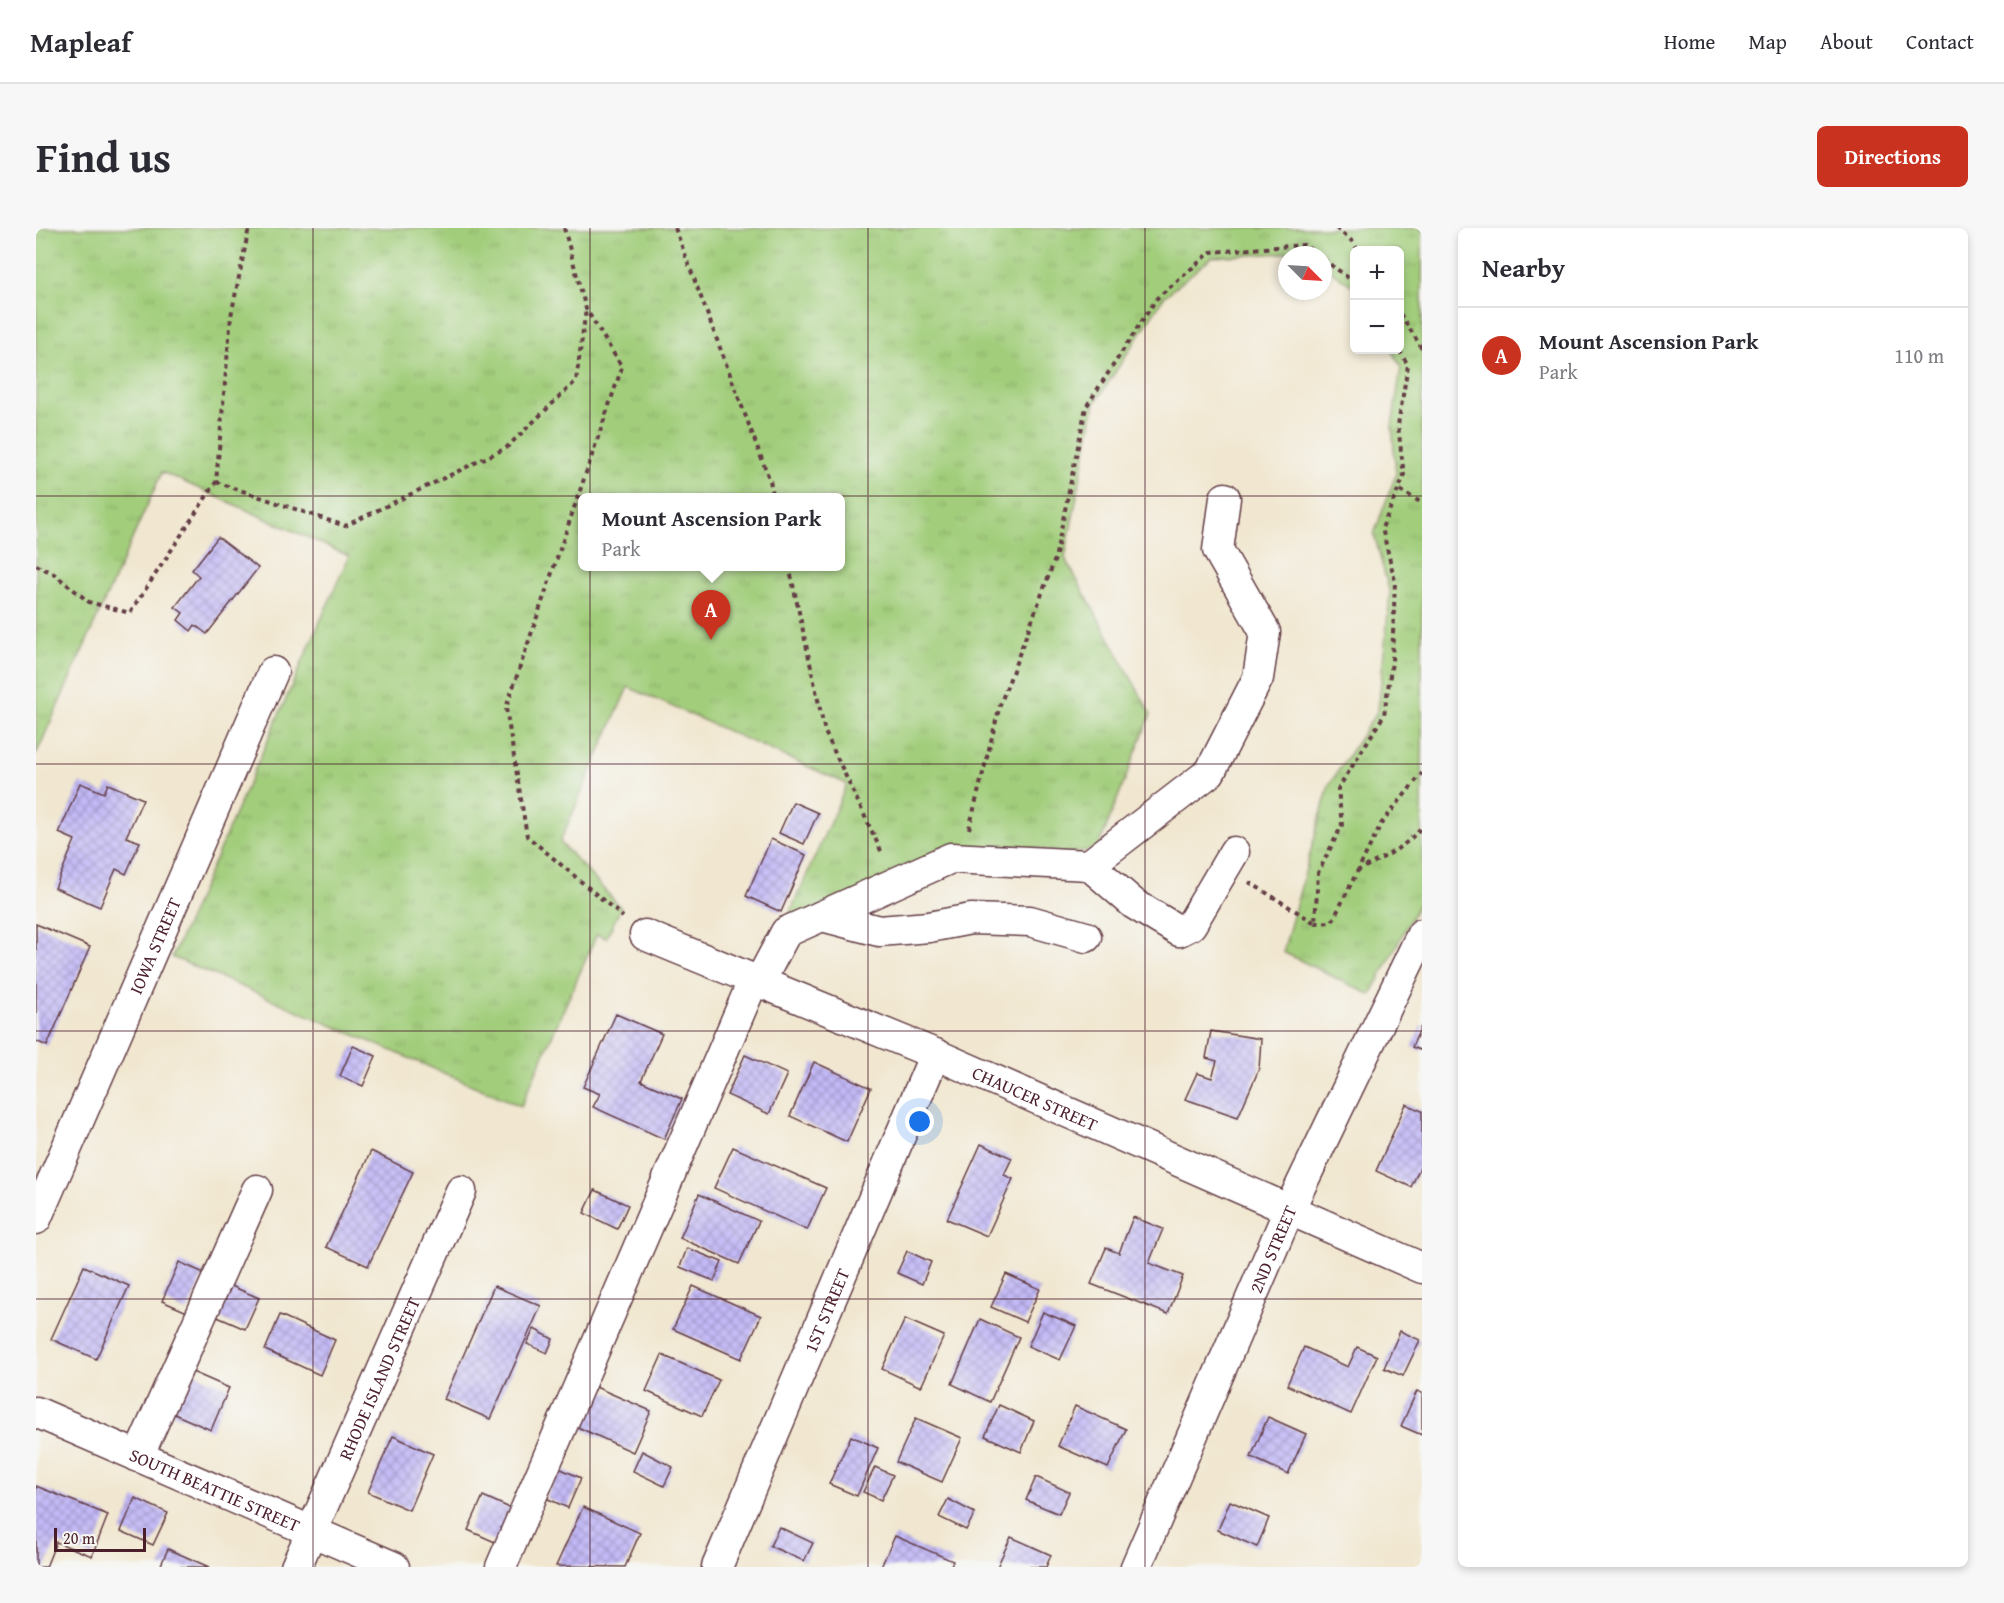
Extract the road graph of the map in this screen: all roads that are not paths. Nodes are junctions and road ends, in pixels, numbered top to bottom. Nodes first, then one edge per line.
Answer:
1 (1225, 498) dead end
2 (273, 672) dead end
3 (1229, 860) road end
4 (1089, 865) junction
5 (822, 916) junction
6 (1422, 934) edge
7 (645, 935) road end
8 (1086, 938) dead end
9 (757, 980) junction
10 (936, 1054) junction
11 (257, 1190) dead end
12 (461, 1191) dead end
13 (1289, 1210) junction
14 (36, 1219) edge
15 (1422, 1268) edge
16 (36, 1412) edge
17 (138, 1456) junction
18 (312, 1532) junction
19 (296, 1567) edge
20 (394, 1567) edge
21 (501, 1567) edge
22 (717, 1567) edge
23 (1136, 1567) edge

1 - 4 street
2 - 14 street, IOWA STREET
3 - 4 street
4 - 5 street
5 - 8 street
5 - 9 street
6 - 13 street, 2ND STREET
7 - 9 street, CHAUCER STREET
9 - 10 street, CHAUCER STREET
9 - 21 street
10 - 13 street, CHAUCER STREET
10 - 22 street, 1ST STREET
11 - 17 street
12 - 18 street, RHODE ISLAND STREET
13 - 15 street, CHAUCER STREET
13 - 23 street, 2ND STREET
16 - 17 street, SOUTH BEATTIE STREET
17 - 18 street, SOUTH BEATTIE STREET
18 - 19 street, RHODE ISLAND STREET
18 - 20 street, SOUTH BEATTIE STREET

